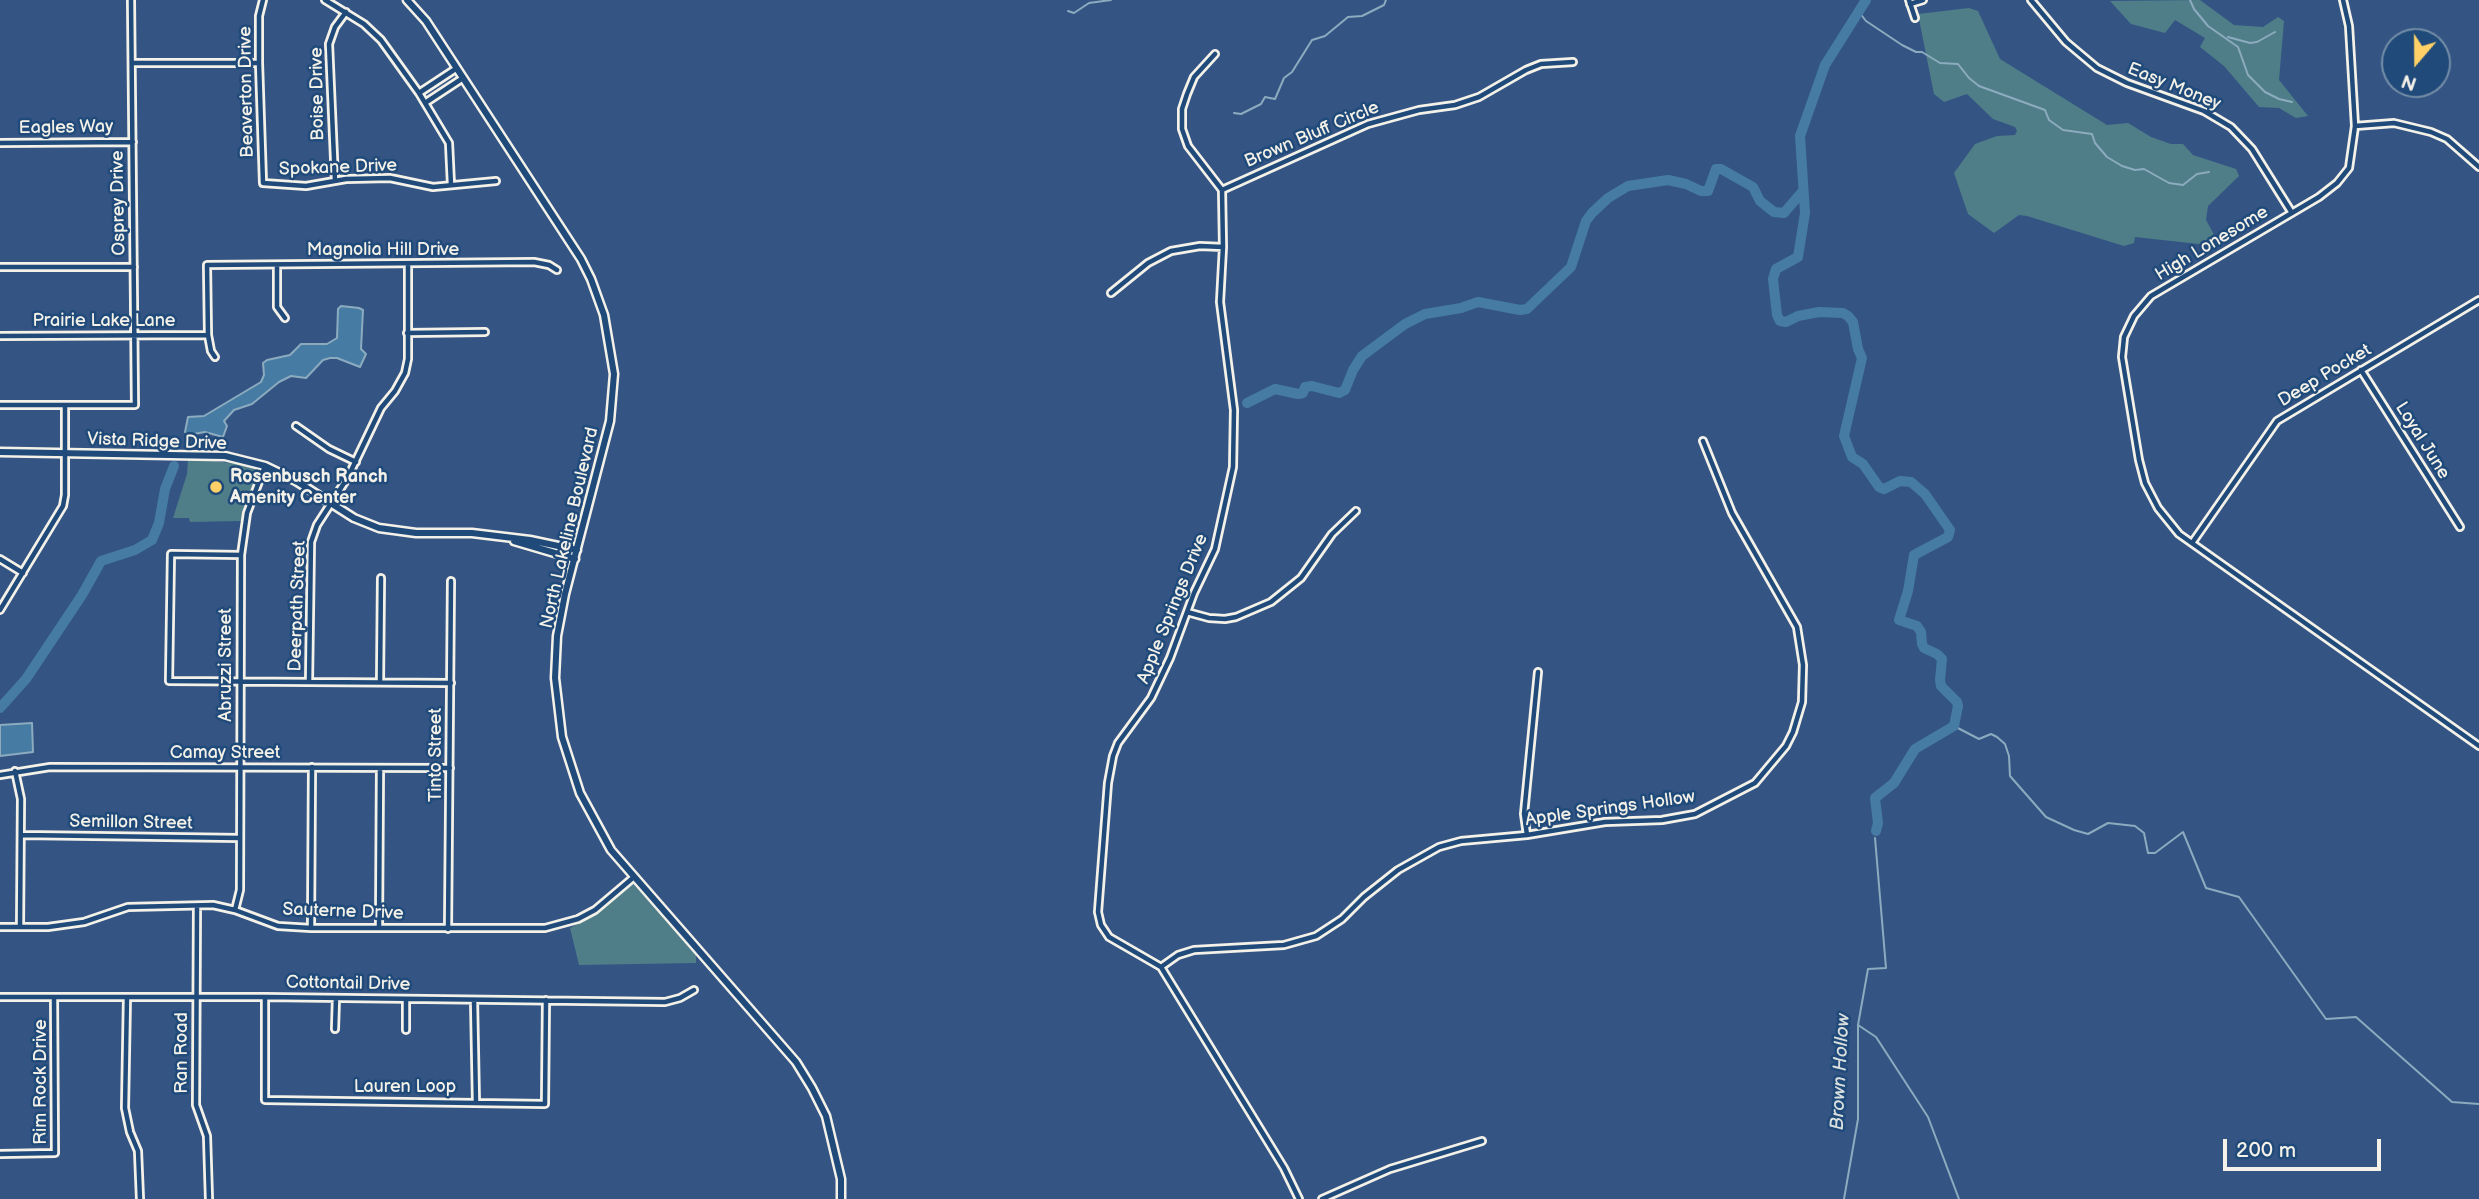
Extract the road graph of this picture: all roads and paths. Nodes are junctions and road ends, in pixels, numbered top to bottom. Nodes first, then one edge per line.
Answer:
1 (131, 0) edge
2 (263, 0) edge
3 (325, 0) edge
4 (407, 0) edge
5 (1923, 0) edge
6 (2031, 0) edge
7 (2343, 0) edge
8 (1910, 2) edge
9 (346, 12) junction
10 (1915, 18) dead end
11 (1215, 54) dead end
12 (1573, 62) dead end
13 (132, 63) junction
14 (259, 63) junction
15 (457, 68) junction
16 (463, 78) junction
17 (419, 93) junction
18 (425, 103) junction
19 (2355, 126) junction
20 (132, 142) junction
21 (0, 143) edge
22 (2479, 167) edge
23 (335, 181) junction
24 (496, 181) dead end
25 (263, 183) joint
26 (451, 185) junction
27 (1222, 190) junction
28 (2292, 213) junction
29 (1223, 247) junction
30 (408, 264) junction
31 (277, 265) junction
32 (0, 267) edge
33 (134, 267) junction
34 (557, 270) dead end
35 (1111, 293) dead end
36 (2479, 300) edge
37 (285, 318) dead end
38 (485, 332) dead end
39 (407, 333) junction
40 (208, 335) junction
41 (0, 336) edge
42 (135, 336) junction
43 (215, 357) dead end
44 (2361, 370) junction
45 (0, 405) edge
46 (65, 405) junction
47 (296, 426) dead end
48 (1703, 441) dead end
49 (0, 452) edge
50 (66, 452) junction
51 (356, 461) junction
52 (265, 466) junction
53 (330, 504) junction
54 (1356, 512) dead end
55 (2460, 527) dead end
56 (506, 538) junction
57 (2192, 543) junction
58 (576, 550) junction
59 (241, 555) junction
60 (0, 559) edge
61 (575, 559) junction
62 (23, 573) junction
63 (381, 578) dead end
64 (451, 581) dead end
65 (0, 610) edge
66 (1187, 612) junction
67 (1538, 672) dead end
68 (240, 681) junction
69 (309, 681) junction
70 (380, 682) junction
71 (451, 682) junction
72 (2479, 747) edge
73 (240, 767) junction
74 (312, 767) junction
75 (380, 768) junction
76 (450, 768) junction
77 (15, 771) junction
78 (0, 775) edge
79 (21, 835) junction
80 (1527, 835) junction
81 (240, 838) junction
82 (634, 877) junction
83 (197, 906) junction
84 (235, 910) junction
85 (0, 927) edge
86 (20, 927) junction
87 (311, 928) junction
88 (379, 928) junction
89 (448, 929) junction
90 (1161, 967) junction
91 (694, 990) dead end
92 (0, 997) edge
93 (54, 997) junction
94 (127, 997) junction
95 (197, 997) junction
96 (265, 997) junction
97 (336, 998) junction
98 (406, 999) junction
99 (474, 1000) junction
100 (546, 1000) junction
101 (335, 1029) dead end
102 (406, 1030) dead end
103 (475, 1102) junction
104 (1482, 1141) dead end
105 (0, 1154) edge
106 (140, 1199) edge
107 (209, 1199) edge
108 (841, 1199) edge
109 (1299, 1199) edge
110 (1322, 1199) edge

1 - 13 street, Osprey Drive
2 - 14 street, Beaverton Drive
3 - 9 street
4 - 15 street, North Lakeline Boulevard
5 - 8 street
6 - 28 street, Easy Money
7 - 19 street, High Lonesome
8 - 10 street
9 - 17 street
9 - 23 street, Boise Drive
11 - 27 street
12 - 27 street, Brown Bluff Circle
13 - 14 street
13 - 20 street, Osprey Drive
14 - 25 street, Beaverton Drive
15 - 16 street, North Lakeline Boulevard
15 - 17 street
16 - 18 street
16 - 58 street, North Lakeline Boulevard
17 - 18 street
18 - 26 street
19 - 22 street
19 - 28 street, High Lonesome
20 - 21 street, Eagles Way
20 - 33 street, Osprey Drive
23 - 25 street, Spokane Drive
23 - 26 street, Spokane Drive
24 - 26 street, Spokane Drive
27 - 29 street, Apple Springs Drive
28 - 57 street, High Lonesome
29 - 35 street
29 - 66 street, Apple Springs Drive
30 - 31 street, Magnolia Hill Drive
30 - 34 street, Magnolia Hill Drive
30 - 39 street, Deerpath Street
31 - 37 street
31 - 40 street, Magnolia Hill Drive
32 - 33 street
33 - 42 street, Osprey Drive
36 - 44 street, Deep Pocket
38 - 39 street
39 - 51 street, Deerpath Street
40 - 42 street, Prairie Lake Lane
40 - 43 street
41 - 42 street, Prairie Lake Lane
42 - 46 street, Osprey Drive
44 - 55 street, Loyal June
44 - 57 street, Deep Pocket
45 - 46 street
46 - 50 street
47 - 51 street
48 - 80 street, Apple Springs Hollow
49 - 50 street, Vista Ridge Drive
50 - 52 street, Vista Ridge Drive
50 - 62 street
51 - 53 street, Deerpath Street
52 - 53 street, Vista Ridge Drive
52 - 59 street, Abruzzi Street
53 - 56 street, Vista Ridge Drive
53 - 69 street, Deerpath Street
54 - 66 street
56 - 58 street, Vista Ridge Drive
56 - 61 street, Vista Ridge Drive
57 - 72 street, High Lonesome
58 - 61 street, North Lakeline Boulevard
59 - 68 street, Abruzzi Street
59 - 68 street
60 - 62 street
61 - 82 street, North Lakeline Boulevard
62 - 65 street
63 - 70 street
64 - 71 street, Tinto Street
66 - 90 street, Apple Springs Drive
67 - 80 street
68 - 69 street
68 - 73 street, Abruzzi Street
69 - 70 street
70 - 71 street
71 - 76 street, Tinto Street
73 - 74 street, Camay Street
73 - 77 street, Camay Street
73 - 81 street, Abruzzi Street
74 - 75 street, Camay Street
74 - 87 street
75 - 76 street, Camay Street
75 - 88 street
76 - 89 street, Tinto Street
77 - 78 street, Camay Street
77 - 79 street
79 - 81 street, Semillon Street
79 - 86 street
80 - 90 street, Apple Springs Hollow
81 - 84 street, Abruzzi Street
82 - 89 street, Sauterne Drive
82 - 108 street, North Lakeline Boulevard
83 - 84 street, Sauterne Drive
83 - 86 street, Sauterne Drive
83 - 95 street, Ran Road
84 - 87 street, Sauterne Drive
85 - 86 street, Sauterne Drive
87 - 88 street, Sauterne Drive
88 - 89 street, Sauterne Drive
90 - 109 street, Apple Springs Drive
91 - 100 street, Cottontail Drive
92 - 93 street, Cottontail Drive
93 - 94 street, Cottontail Drive
93 - 105 street, Rim Rock Drive
94 - 95 street, Cottontail Drive
94 - 106 street
95 - 96 street, Cottontail Drive
95 - 107 street, Ran Road
96 - 97 street, Cottontail Drive
96 - 103 street, Lauren Loop
97 - 98 street, Cottontail Drive
97 - 101 street
98 - 99 street, Cottontail Drive
98 - 102 street
99 - 100 street, Cottontail Drive
99 - 103 street
100 - 103 street, Lauren Loop
104 - 110 street

